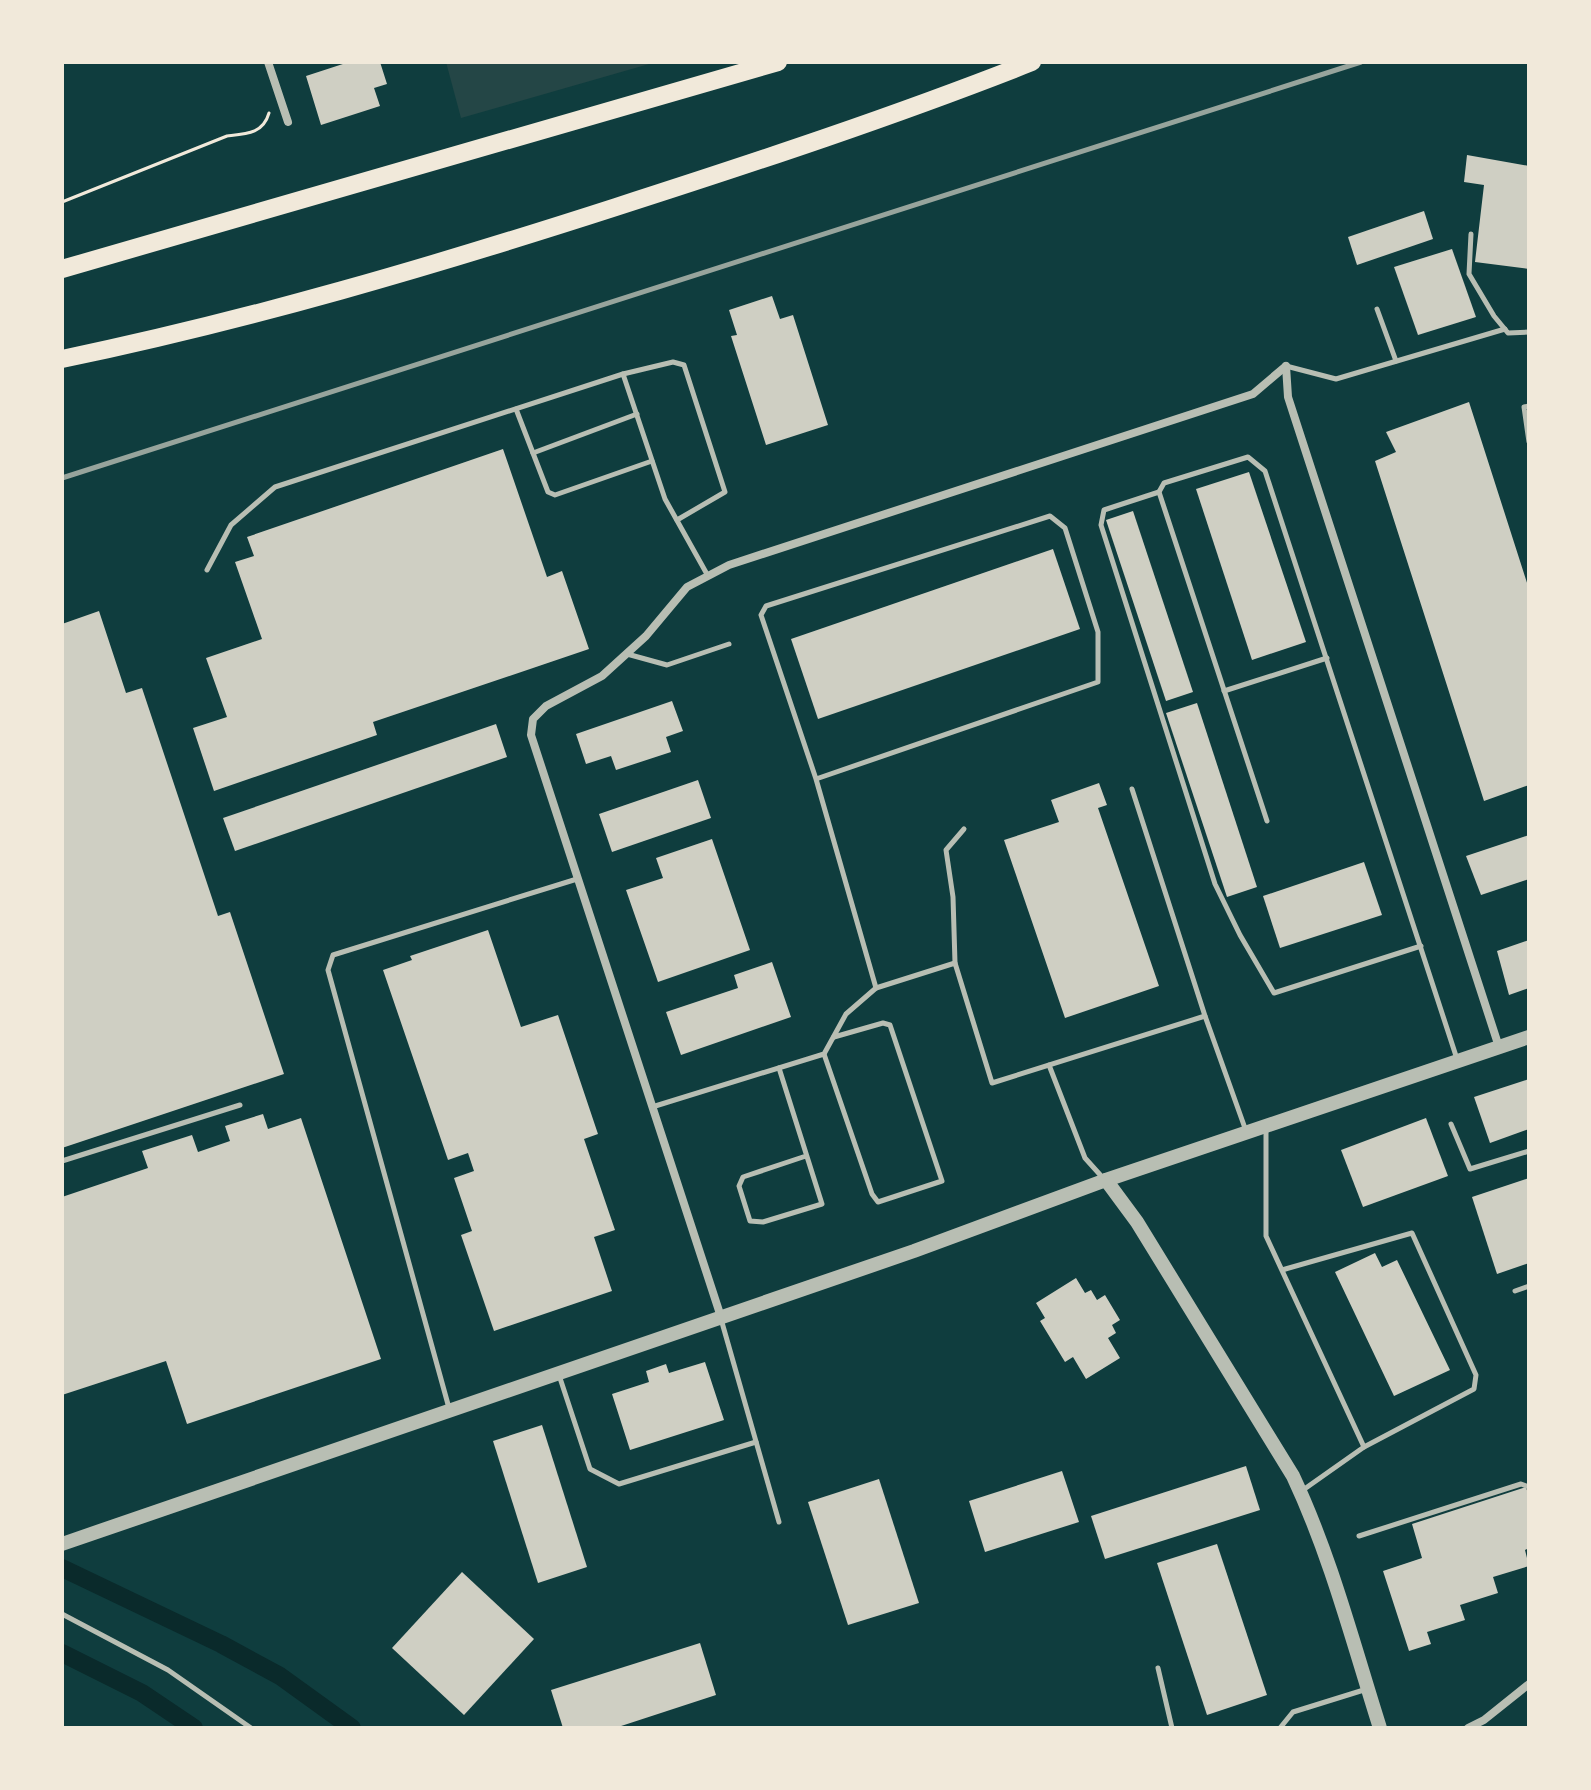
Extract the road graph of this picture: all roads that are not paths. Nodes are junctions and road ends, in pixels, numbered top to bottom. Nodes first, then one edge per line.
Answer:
1 (268, 62) edge
2 (778, 62) edge
3 (1032, 62) edge
4 (288, 122) dead end
5 (1471, 234) dead end
6 (62, 269) edge
7 (1377, 309) dead end
8 (1505, 329) junction
9 (1529, 332) edge
10 (138, 343) junction
11 (62, 359) edge
12 (1396, 361) junction
13 (62, 366) edge
14 (1286, 366) junction
15 (623, 374) junction
16 (1529, 406) edge
17 (516, 409) junction
18 (637, 414) junction
19 (1529, 442) edge
20 (533, 453) junction
21 (652, 461) junction
22 (1159, 492) junction
23 (677, 520) junction
24 (207, 570) dead end
25 (708, 576) junction
26 (729, 644) dead end
27 (626, 654) junction
28 (1327, 658) junction
29 (1224, 691) junction
30 (816, 779) junction
31 (1132, 789) dead end
32 (1267, 821) dead end
33 (964, 829) dead end
34 (578, 879) junction
35 (1421, 946) junction
36 (955, 963) junction
37 (876, 988) junction
38 (1205, 1016) junction
39 (1529, 1037) edge
40 (833, 1038) junction
41 (1499, 1047) junction
42 (824, 1054) junction
43 (1457, 1060) junction
44 (1049, 1065) junction
45 (779, 1068) junction
46 (240, 1105) dead end
47 (652, 1107) junction
48 (1451, 1124) dead end
49 (1266, 1126) junction
50 (1246, 1132) junction
51 (1529, 1151) edge
52 (806, 1156) junction
53 (62, 1161) edge
54 (1106, 1180) junction
55 (1282, 1270) junction
56 (1529, 1286) edge
57 (1515, 1291) dead end
58 (721, 1317) junction
59 (558, 1374) junction
60 (450, 1411) junction
61 (756, 1442) junction
62 (1364, 1447) junction
63 (1529, 1487) edge
64 (1300, 1492) junction
65 (779, 1522) dead end
66 (1359, 1536) dead end
67 (62, 1544) edge
68 (62, 1614) edge
69 (1158, 1668) dead end
70 (1529, 1684) edge
71 (1368, 1689) junction
72 (251, 1728) edge
73 (1172, 1728) edge
74 (1280, 1728) edge
75 (1380, 1728) edge
76 (1468, 1728) edge

1 - 4 street
2 - 6 highway
3 - 10 highway
5 - 8 lane
7 - 12 lane
8 - 9 lane
8 - 12 lane
10 - 11 highway
10 - 13 highway
12 - 14 lane
14 - 25 street
14 - 41 street
15 - 17 lane
15 - 18 lane
15 - 23 lane
16 - 19 lane
17 - 20 lane
17 - 24 lane
18 - 20 lane
18 - 21 lane
20 - 21 lane
21 - 23 lane
22 - 28 lane
22 - 29 lane
22 - 35 lane
23 - 25 lane
25 - 27 street
26 - 27 lane
27 - 34 street
28 - 29 lane
28 - 35 lane
29 - 32 lane
30 - 30 lane
30 - 37 lane
31 - 38 lane
33 - 36 lane
34 - 47 street
34 - 60 lane
35 - 43 lane
36 - 37 lane
36 - 44 lane
37 - 40 lane
38 - 44 lane
38 - 50 lane
39 - 41 street
40 - 42 lane
40 - 42 lane
41 - 43 street
42 - 45 lane
43 - 49 street
44 - 54 lane
45 - 47 lane
45 - 52 lane
46 - 53 lane
47 - 58 street
48 - 51 lane
49 - 50 street
49 - 55 lane
50 - 54 street
52 - 52 lane
54 - 58 street
54 - 64 street
55 - 62 lane
55 - 62 lane
56 - 57 lane
58 - 59 street
58 - 61 lane
59 - 60 street
59 - 61 lane
60 - 67 street
61 - 65 lane
62 - 64 lane
63 - 66 lane
64 - 71 street
68 - 72 lane
69 - 73 lane
70 - 76 street
71 - 74 lane
71 - 75 street

